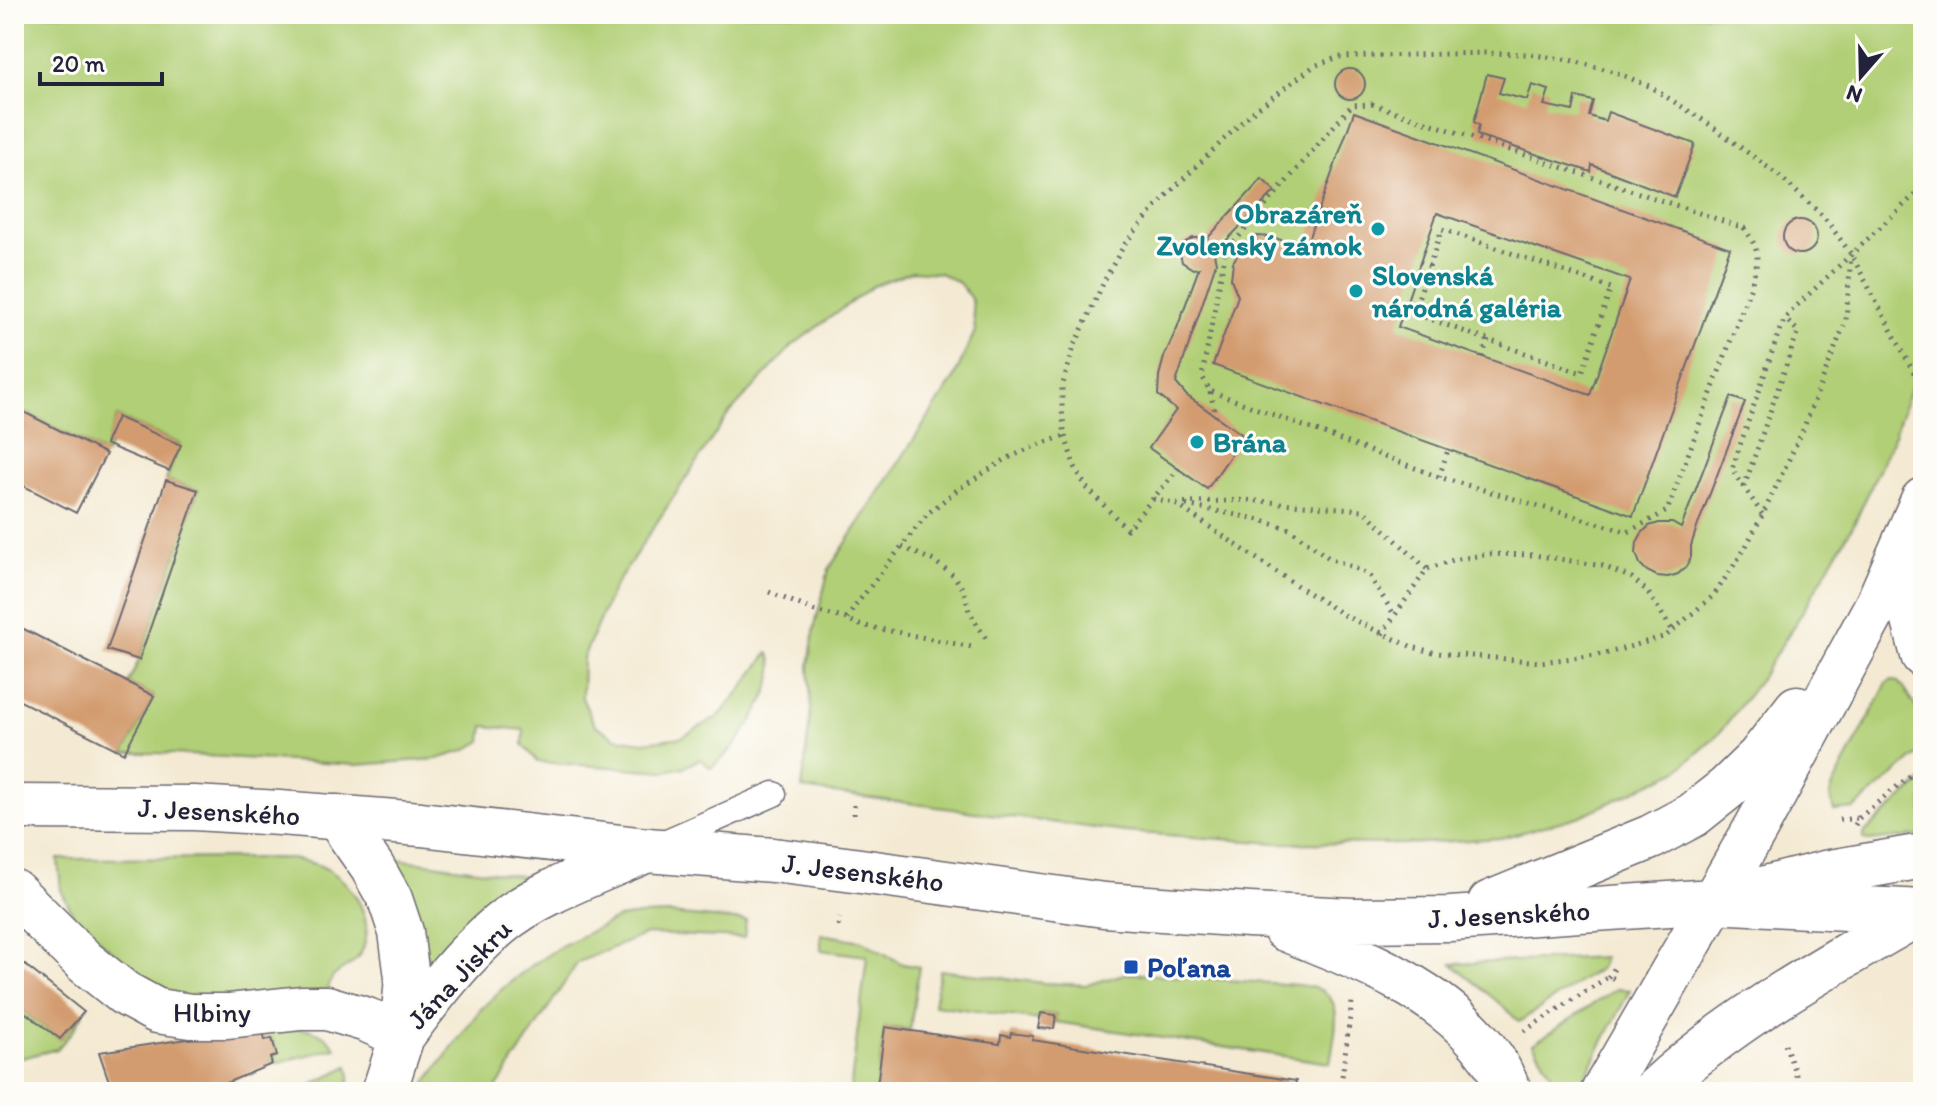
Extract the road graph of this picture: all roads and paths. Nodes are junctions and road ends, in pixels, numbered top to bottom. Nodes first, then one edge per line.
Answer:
1 (1923, 187) edge
2 (1851, 254) junction
3 (1420, 262) dead end
4 (1429, 266) junction
5 (1785, 319) junction
6 (1488, 340) junction
7 (1482, 357) dead end
8 (1922, 388) edge
9 (1210, 391) junction
10 (1216, 416) dead end
11 (1065, 436) junction
12 (1448, 450) dead end
13 (1179, 468) dead end
14 (1439, 477) junction
15 (1744, 487) junction
16 (1153, 499) junction
17 (1923, 500) edge
18 (1174, 503) junction
19 (1763, 514) junction
20 (1906, 541) junction
21 (902, 547) junction
22 (1427, 569) junction
23 (769, 592) dead end
24 (1395, 616) junction
25 (847, 619) junction
26 (1673, 631) junction
27 (1382, 634) junction
28 (986, 639) dead end
29 (972, 647) dead end
30 (1923, 655) edge
31 (1846, 661) junction
32 (1923, 765) edge
33 (774, 794) dead end
34 (854, 805) dead end
35 (14, 807) edge
36 (854, 815) dead end
37 (337, 817) junction
38 (1859, 818) junction
39 (1839, 820) dead end
40 (1851, 832) dead end
41 (647, 850) junction
42 (1923, 856) edge
43 (14, 892) edge
44 (1713, 901) junction
45 (1922, 912) edge
46 (1249, 915) junction
47 (840, 918) dead end
48 (1450, 919) junction
49 (838, 926) dead end
50 (1617, 965) dead end
51 (1608, 977) junction
52 (1627, 981) dead end
53 (1354, 989) dead end
54 (1523, 1032) dead end
55 (402, 1036) junction
56 (1784, 1043) dead end
57 (384, 1092) edge
58 (1340, 1092) edge
59 (1510, 1092) edge
60 (1603, 1092) edge
61 (1653, 1092) edge
62 (1802, 1092) edge

1 - 2 path
2 - 5 path
2 - 8 path
2 - 11 path
2 - 19 path
3 - 4 path
4 - 6 path
4 - 6 path
5 - 15 path
5 - 15 path
6 - 7 path
9 - 10 path
9 - 14 path
9 - 14 path
11 - 16 path
11 - 21 path
12 - 14 path
13 - 16 path
15 - 19 path
16 - 18 path
17 - 20 street
18 - 22 path
18 - 24 path
18 - 27 path
19 - 26 path
20 - 30 street
20 - 31 street
21 - 25 path
21 - 28 path
22 - 24 path
22 - 26 path
23 - 25 path
24 - 27 path
25 - 29 path
26 - 27 path
31 - 44 street
31 - 48 street
32 - 38 path
33 - 41 lane
34 - 36 path
35 - 37 street, J. Jesenského
37 - 41 street, J. Jesenského
37 - 55 street, Jána Jiskru
38 - 39 path
38 - 40 path
41 - 46 street, J. Jesenského
41 - 55 street, Jána Jiskru
42 - 44 street
43 - 55 street, Hlbiny
44 - 45 street
44 - 48 street, J. Jesenského
44 - 60 street
45 - 61 street
46 - 48 street, J. Jesenského
46 - 59 street
47 - 49 path
50 - 51 path
51 - 52 path
51 - 54 path
53 - 58 path
55 - 57 street, Jána Jiskru
56 - 62 path

